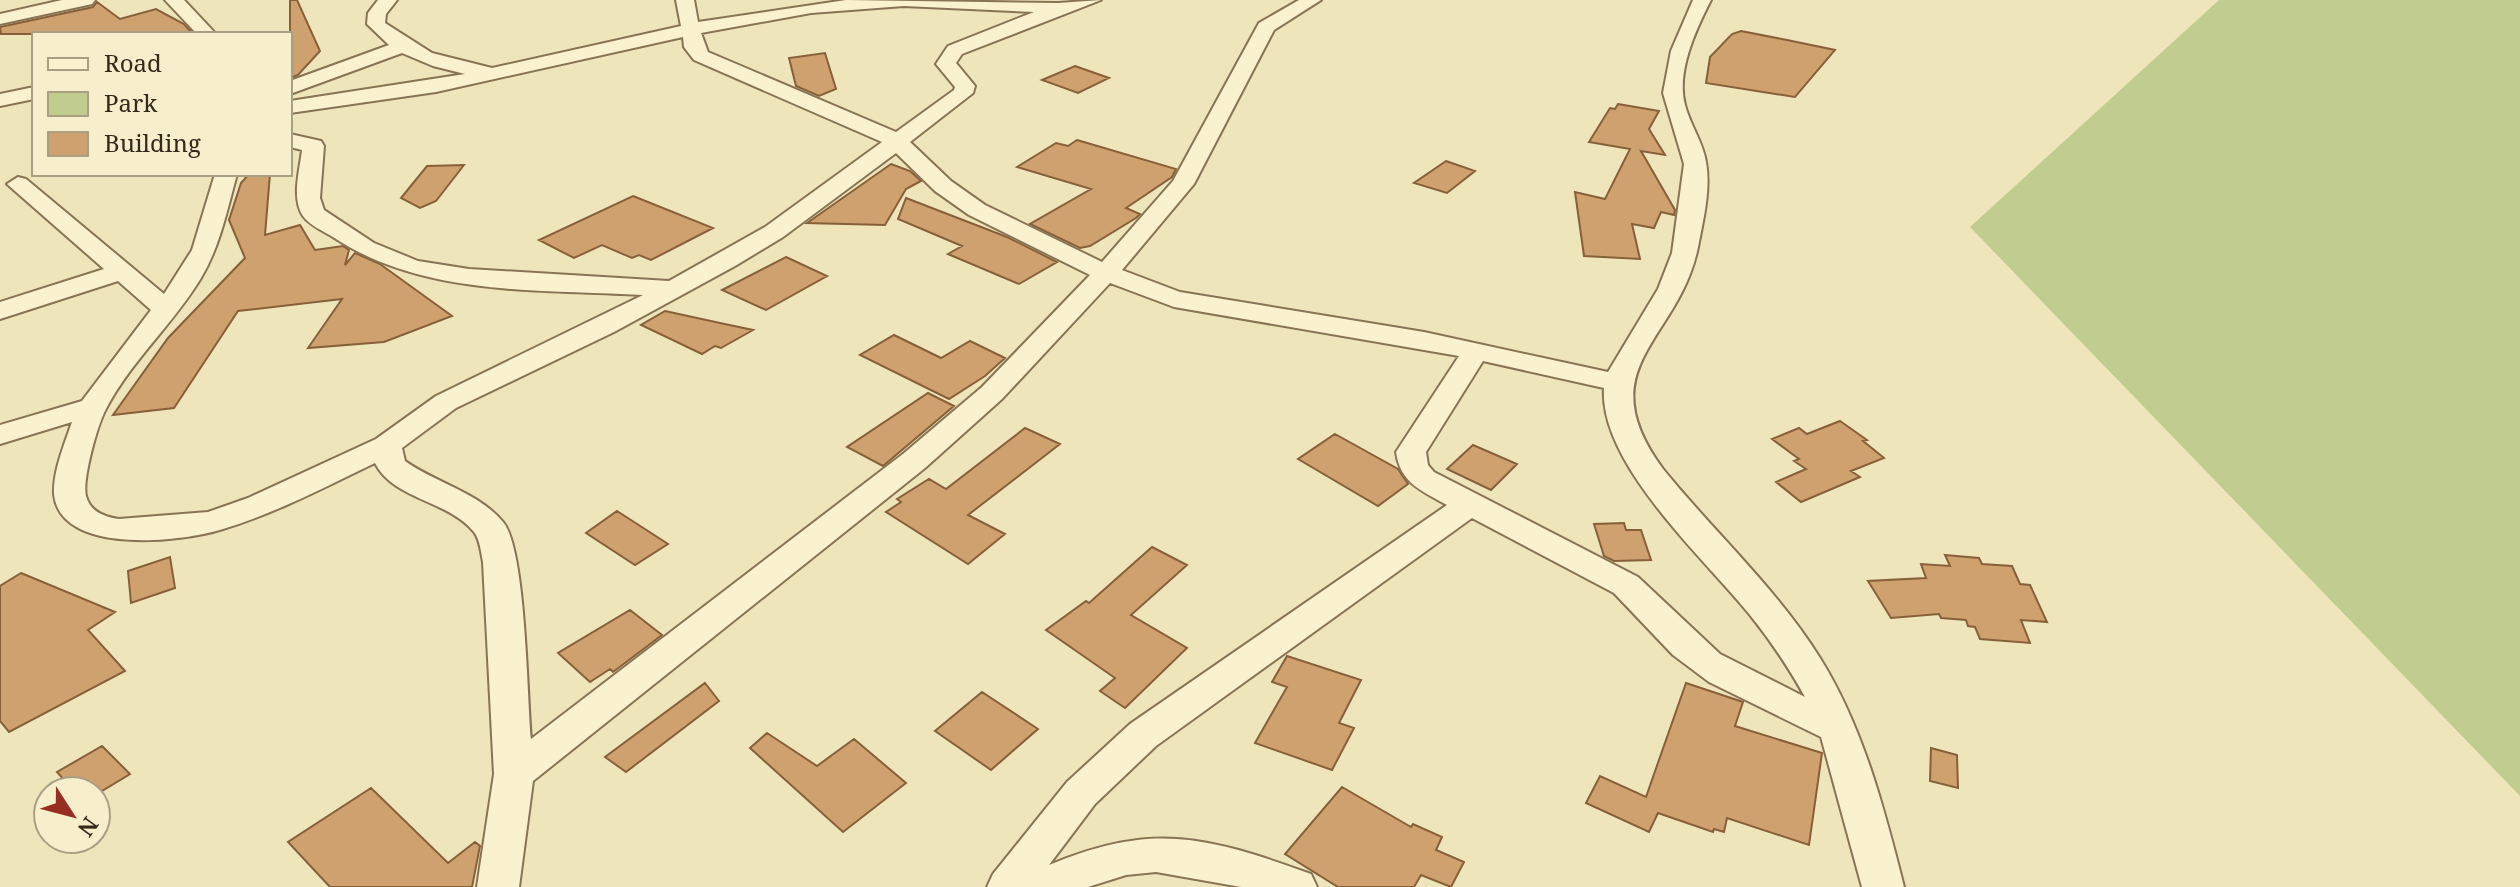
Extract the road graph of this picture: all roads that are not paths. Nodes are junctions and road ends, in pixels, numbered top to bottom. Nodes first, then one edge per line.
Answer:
1 (86, 0) edge
2 (174, 0) edge
3 (388, 0) edge
4 (685, 0) edge
5 (1092, 0) edge
6 (1312, 0) edge
7 (1702, 0) edge
8 (1059, 8) junction
9 (0, 19) edge
10 (692, 29) junction
11 (205, 32) edge
12 (403, 46) junction
13 (525, 68) junction
14 (292, 87) edge
15 (32, 93) edge
16 (0, 100) edge
17 (292, 107) edge
18 (895, 140) junction
19 (292, 141) edge
20 (42, 176) edge
21 (225, 176) edge
22 (9, 188) edge
23 (124, 271) junction
24 (1106, 273) junction
25 (672, 289) junction
26 (166, 309) junction
27 (0, 311) edge
28 (1476, 351) junction
29 (1618, 383) junction
30 (92, 407) junction
31 (0, 435) edge
32 (387, 446) junction
33 (1470, 504) junction
34 (1836, 727) junction
35 (514, 774) junction
36 (498, 887) edge
37 (1008, 887) edge
38 (1044, 887) edge
39 (1296, 887) edge
40 (1883, 887) edge

1 - 9 street
2 - 11 street
3 - 12 street
4 - 10 street
5 - 8 street
6 - 24 street
7 - 29 street
8 - 10 street
8 - 18 street
10 - 13 street
10 - 18 street
12 - 13 street
12 - 14 street
13 - 17 street
15 - 16 street
18 - 24 street
18 - 25 street
19 - 25 street
20 - 22 street
21 - 26 street
22 - 23 street
23 - 26 street
23 - 27 street
24 - 28 street
24 - 35 street
25 - 32 street
26 - 30 street
28 - 29 street
28 - 33 street
29 - 34 street
30 - 31 street
30 - 32 street
32 - 35 street
33 - 34 street
33 - 37 street
34 - 40 street
35 - 36 street
38 - 39 street

